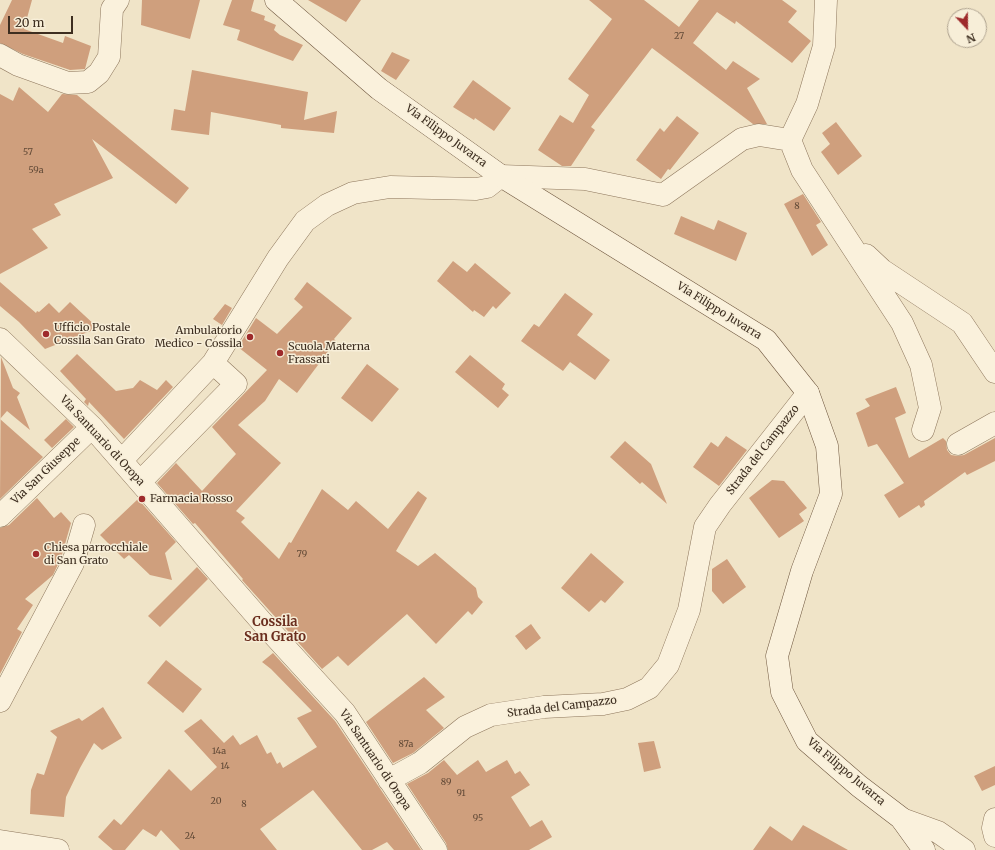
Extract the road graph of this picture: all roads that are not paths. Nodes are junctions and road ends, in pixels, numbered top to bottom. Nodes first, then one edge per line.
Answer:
1 (118, 0) edge
2 (276, 0) edge
3 (826, 0) edge
4 (0, 55) edge
5 (790, 140) junction
6 (501, 176) junction
7 (844, 233) junction
8 (0, 339) edge
9 (213, 363) junction
10 (995, 372) edge
11 (808, 393) junction
12 (995, 423) edge
13 (92, 427) junction
14 (923, 430) dead end
15 (958, 444) dead end
16 (122, 460) junction
17 (140, 481) junction
18 (0, 516) edge
19 (84, 526) dead end
20 (0, 701) edge
21 (389, 780) junction
22 (902, 819) junction
23 (995, 819) edge
24 (995, 836) edge
25 (0, 841) edge
26 (58, 850) edge
27 (436, 850) edge
28 (924, 850) edge
29 (964, 850) edge

1 - 4 street
2 - 6 street, Via Filippo Juvarra
3 - 5 street
5 - 6 street
5 - 7 street
6 - 9 street
6 - 11 street, Via Filippo Juvarra
7 - 10 street
7 - 14 street
8 - 13 street, Via Santuario di Oropa
9 - 16 street
9 - 17 street
11 - 21 street, Strada del Campazzo
11 - 22 street, Via Filippo Juvarra
12 - 15 street
13 - 16 street, Via Santuario di Oropa
13 - 18 street, Via San Giuseppe
16 - 17 street, Via Santuario di Oropa
17 - 21 street, Via Santuario di Oropa
19 - 20 street
21 - 27 street, Via Santuario di Oropa
22 - 28 street, Via Filippo Juvarra
22 - 29 street, Via Filippo Juvarra
23 - 24 street
25 - 26 street

